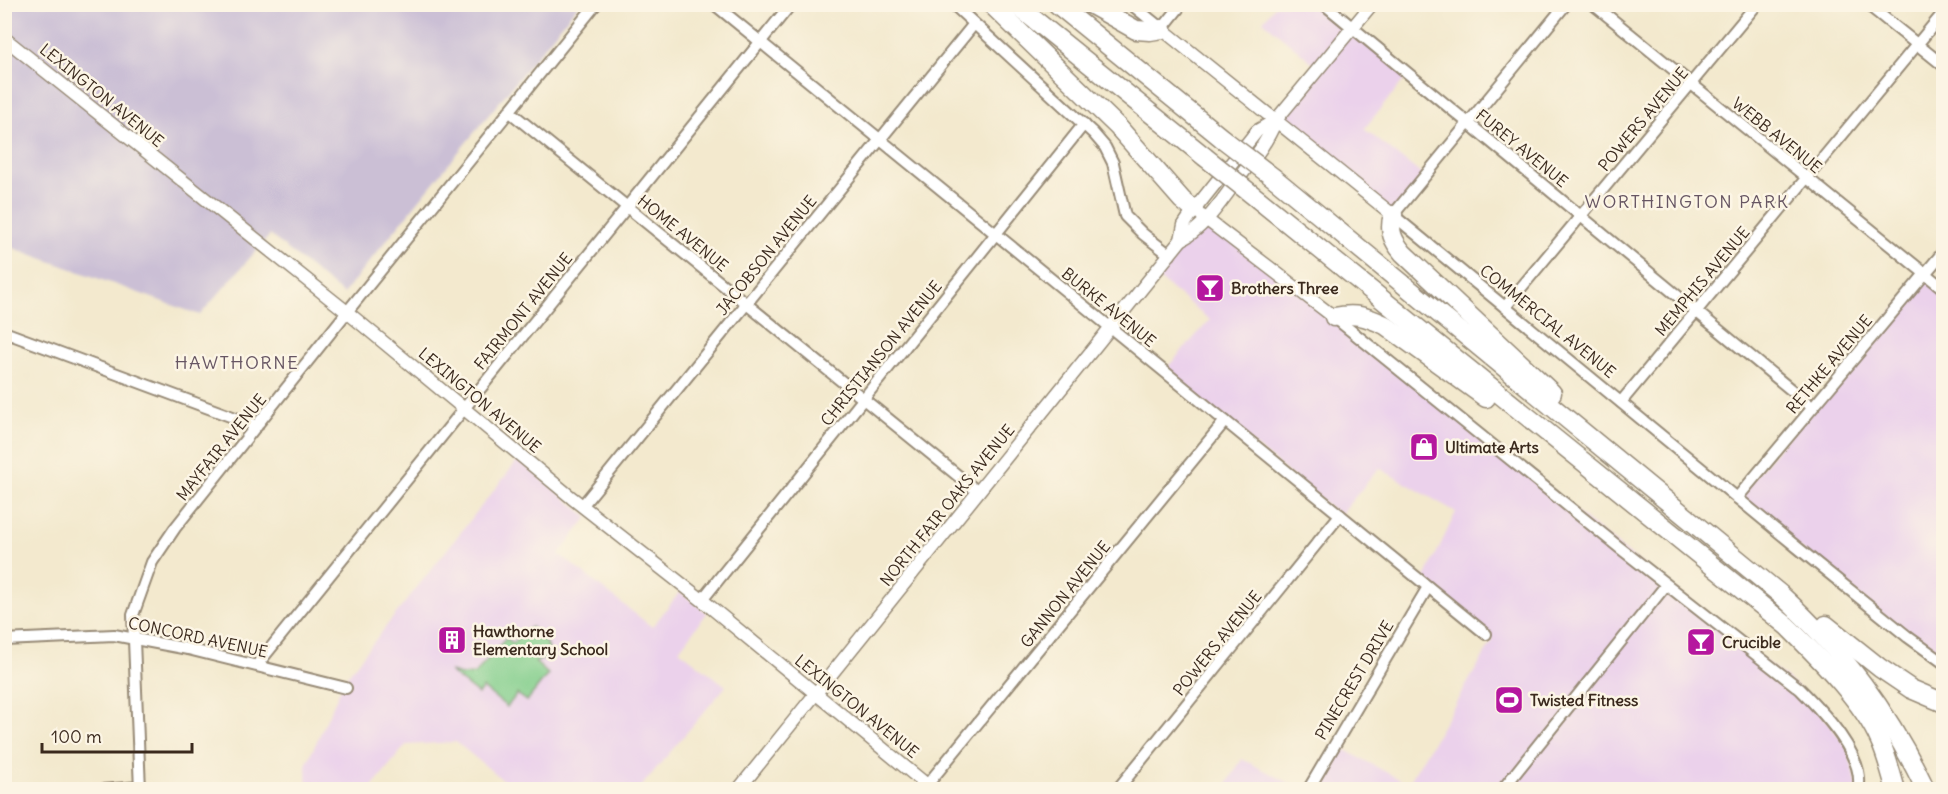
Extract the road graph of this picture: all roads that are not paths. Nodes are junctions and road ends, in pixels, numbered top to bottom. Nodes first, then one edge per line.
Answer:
1 (596, 4) edge
2 (714, 4) edge
3 (791, 4) edge
4 (953, 4) edge
5 (991, 4) edge
6 (1015, 4) edge
7 (1057, 4) edge
8 (1090, 4) edge
9 (1131, 4) edge
10 (1182, 4) edge
11 (1324, 4) edge
12 (1372, 4) edge
13 (1566, 4) edge
14 (1593, 4) edge
15 (1757, 4) edge
16 (1867, 4) edge
17 (1944, 12) edge
18 (974, 24) junction
19 (1353, 28) junction
20 (1162, 29) junction
21 (4, 38) edge
22 (760, 42) junction
23 (1917, 44) junction
24 (1944, 66) edge
25 (1690, 84) junction
26 (509, 111) junction
27 (1276, 120) junction
28 (1084, 124) junction
29 (1468, 124) junction
30 (880, 140) junction
31 (1806, 178) junction
32 (627, 207) junction
33 (1200, 215) junction
34 (1393, 215) junction
35 (1581, 216) junction
36 (996, 234) junction
37 (1944, 251) edge
38 (1170, 255) junction
39 (1925, 273) junction
40 (1944, 289) edge
41 (746, 304) junction
42 (1505, 307) junction
43 (1696, 311) junction
44 (346, 312) junction
45 (1334, 316) junction
46 (1111, 328) junction
47 (4, 332) edge
48 (863, 399) junction
49 (1621, 402) junction
50 (1812, 406) junction
51 (465, 408) junction
52 (1225, 422) junction
53 (1573, 424) junction
54 (257, 426) junction
55 (978, 492) junction
56 (1737, 498) junction
57 (582, 506) junction
58 (1340, 515) junction
59 (1686, 543) junction
60 (1666, 585) junction
61 (1428, 586) junction
62 (1780, 594) junction
63 (702, 600) junction
64 (1486, 634) dead end
65 (133, 638) junction
66 (4, 640) edge
67 (1944, 663) edge
68 (257, 665) junction
69 (346, 688) dead end
70 (815, 693) junction
71 (1944, 703) edge
72 (930, 787) edge
73 (140, 788) edge
74 (100, 789) edge
75 (738, 789) edge
76 (1117, 789) edge
77 (1308, 789) edge
78 (1502, 789) edge
79 (1858, 789) edge
80 (1896, 789) edge
81 (1926, 789) edge

1 - 26 street, MAYFAIR AVENUE
2 - 22 street, BURKE AVENUE
3 - 22 street, FAIRMONT AVENUE
4 - 18 street
5 - 33 highway
6 - 59 highway, bridge
7 - 53 highway, bridge
8 - 20 highway
9 - 20 street, COMMERCIAL AVENUE
10 - 20 street
11 - 19 street, FUREY AVENUE
12 - 19 street, NORTH FAIR OAKS AVENUE
13 - 29 street
14 - 25 street, WEBB AVENUE
15 - 25 street, POWERS AVENUE
16 - 23 street
17 - 23 street, MEMPHIS AVENUE
18 - 28 street
18 - 30 street, JACOBSON AVENUE
19 - 27 street, NORTH FAIR OAKS AVENUE
19 - 29 street, FUREY AVENUE
20 - 27 street, COMMERCIAL AVENUE
21 - 44 street, LEXINGTON AVENUE
22 - 30 street, BURKE AVENUE
22 - 32 street, FAIRMONT AVENUE
23 - 24 street
23 - 31 street, MEMPHIS AVENUE
25 - 31 street, WEBB AVENUE
25 - 35 street, POWERS AVENUE
26 - 32 street, HOME AVENUE
26 - 44 street, MAYFAIR AVENUE
27 - 33 street, NORTH FAIR OAKS AVENUE
27 - 34 street, COMMERCIAL AVENUE
28 - 36 street, CHRISTIANSON AVENUE
28 - 38 street
29 - 34 street
29 - 35 street, FUREY AVENUE
30 - 36 street, BURKE AVENUE
30 - 41 street, JACOBSON AVENUE
31 - 39 street, WEBB AVENUE
31 - 43 street, MEMPHIS AVENUE
32 - 41 street, HOME AVENUE
32 - 51 street, FAIRMONT AVENUE
33 - 38 street, NORTH FAIR OAKS AVENUE
33 - 45 street
34 - 42 street, COMMERCIAL AVENUE
34 - 53 highway
35 - 42 street, POWERS AVENUE
35 - 43 street, FUREY AVENUE
36 - 46 street, BURKE AVENUE
36 - 48 street, CHRISTIANSON AVENUE
37 - 39 street, RETHKE AVENUE
38 - 46 street, NORTH FAIR OAKS AVENUE
39 - 40 street, WEBB AVENUE
39 - 50 street, RETHKE AVENUE
41 - 48 street, HOME AVENUE
41 - 57 street, JACOBSON AVENUE
42 - 49 street, COMMERCIAL AVENUE
43 - 49 street, MEMPHIS AVENUE
43 - 50 street, FUREY AVENUE
44 - 51 street, LEXINGTON AVENUE
44 - 54 street, MAYFAIR AVENUE
45 - 59 highway
45 - 60 street
46 - 52 street, BURKE AVENUE
46 - 55 street, NORTH FAIR OAKS AVENUE
47 - 54 street
48 - 55 street, HOME AVENUE
48 - 63 street, CHRISTIANSON AVENUE
49 - 56 street, COMMERCIAL AVENUE
50 - 56 street, RETHKE AVENUE
51 - 57 street, LEXINGTON AVENUE
51 - 68 street, FAIRMONT AVENUE
52 - 58 street, BURKE AVENUE
52 - 72 street, GANNON AVENUE
53 - 62 highway
54 - 65 street, MAYFAIR AVENUE
55 - 70 street, NORTH FAIR OAKS AVENUE
56 - 67 street, COMMERCIAL AVENUE
57 - 63 street, LEXINGTON AVENUE
58 - 61 street, BURKE AVENUE
58 - 76 street, POWERS AVENUE
59 - 80 highway
60 - 78 street
60 - 79 street
61 - 64 street, BURKE AVENUE
61 - 77 street, PINECREST DRIVE
62 - 71 highway
62 - 81 highway
63 - 70 street, LEXINGTON AVENUE
65 - 66 street, CONCORD AVENUE
65 - 68 street, CONCORD AVENUE
65 - 73 street, MAYFAIR AVENUE
68 - 69 street, CONCORD AVENUE
70 - 72 street, LEXINGTON AVENUE
70 - 75 street, NORTH FAIR OAKS AVENUE
73 - 74 street

